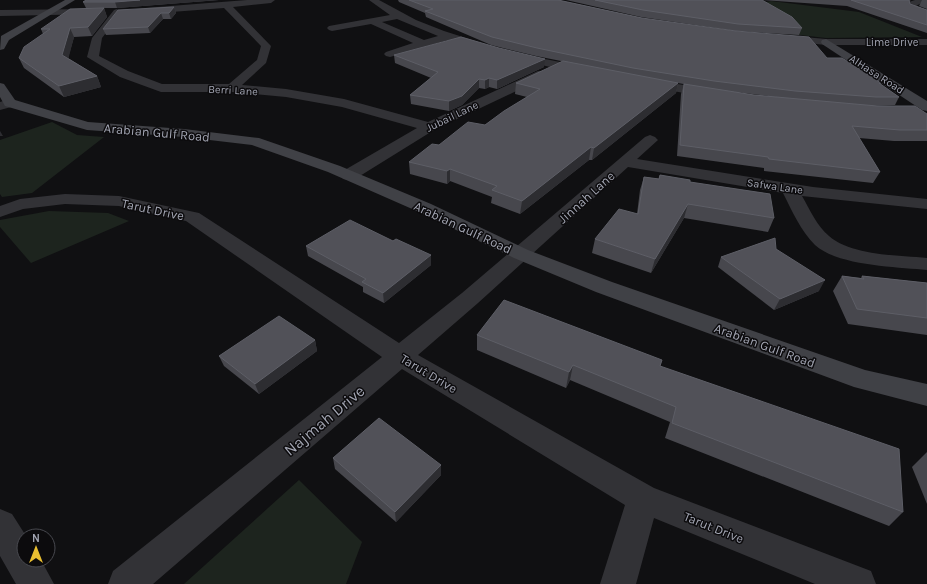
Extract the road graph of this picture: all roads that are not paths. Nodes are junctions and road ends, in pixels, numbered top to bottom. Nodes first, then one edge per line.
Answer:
1 (70, 0) edge
2 (271, 0) edge
3 (373, 0) edge
4 (923, 0) edge
5 (226, 5) junction
6 (139, 11) edge
7 (0, 13) edge
8 (48, 13) junction
9 (927, 14) edge
10 (398, 16) junction
11 (372, 20) junction
12 (332, 28) dead end
13 (449, 36) junction
14 (772, 38) edge
15 (826, 42) junction
16 (927, 42) edge
17 (423, 44) junction
18 (0, 47) edge
19 (390, 54) dead end
20 (560, 66) junction
21 (597, 74) edge
22 (633, 81) edge
23 (0, 87) edge
24 (232, 88) junction
25 (728, 96) edge
26 (5, 104) edge
27 (927, 106) edge
28 (912, 110) edge
29 (927, 110) edge
30 (428, 127) junction
31 (650, 140) dead end
32 (625, 162) junction
33 (349, 175) junction
34 (790, 189) junction
35 (927, 204) edge
36 (0, 212) edge
37 (521, 254) junction
38 (927, 264) edge
39 (400, 356) junction
40 (927, 394) edge
41 (643, 499) junction
42 (0, 525) edge
43 (36, 584) edge
44 (126, 584) edge
45 (618, 584) edge
46 (858, 584) edge

1 - 8 main road
2 - 5 street
3 - 10 street
4 - 9 street
5 - 6 street
5 - 24 street
7 - 8 street
8 - 18 main road
8 - 24 street, Berri Lane
10 - 11 street
10 - 13 street
11 - 12 street
11 - 17 street
13 - 17 street
13 - 20 street
14 - 15 street, Lime Drive
15 - 16 street, Lime Drive
15 - 27 main road, AlHasa Road
17 - 19 street
20 - 21 street
20 - 30 street, Jubail Lane
22 - 25 street
23 - 26 main road, Arabian Gulf Road
24 - 30 street, Berri Lane
26 - 33 main road, Arabian Gulf Road
28 - 29 street
30 - 33 street, Jubail Lane
31 - 32 street, Jinnah Lane
32 - 34 street, Safwa Lane
32 - 37 street, Jinnah Lane
33 - 37 main road, Arabian Gulf Road
34 - 35 street, Safwa Lane
34 - 38 street
36 - 39 street, Tarut Drive
37 - 39 street, Najmah Drive
37 - 40 main road, Arabian Gulf Road
39 - 41 street, Tarut Drive
39 - 44 street, Najmah Drive
41 - 45 street
41 - 46 street, Tarut Drive
42 - 43 street

